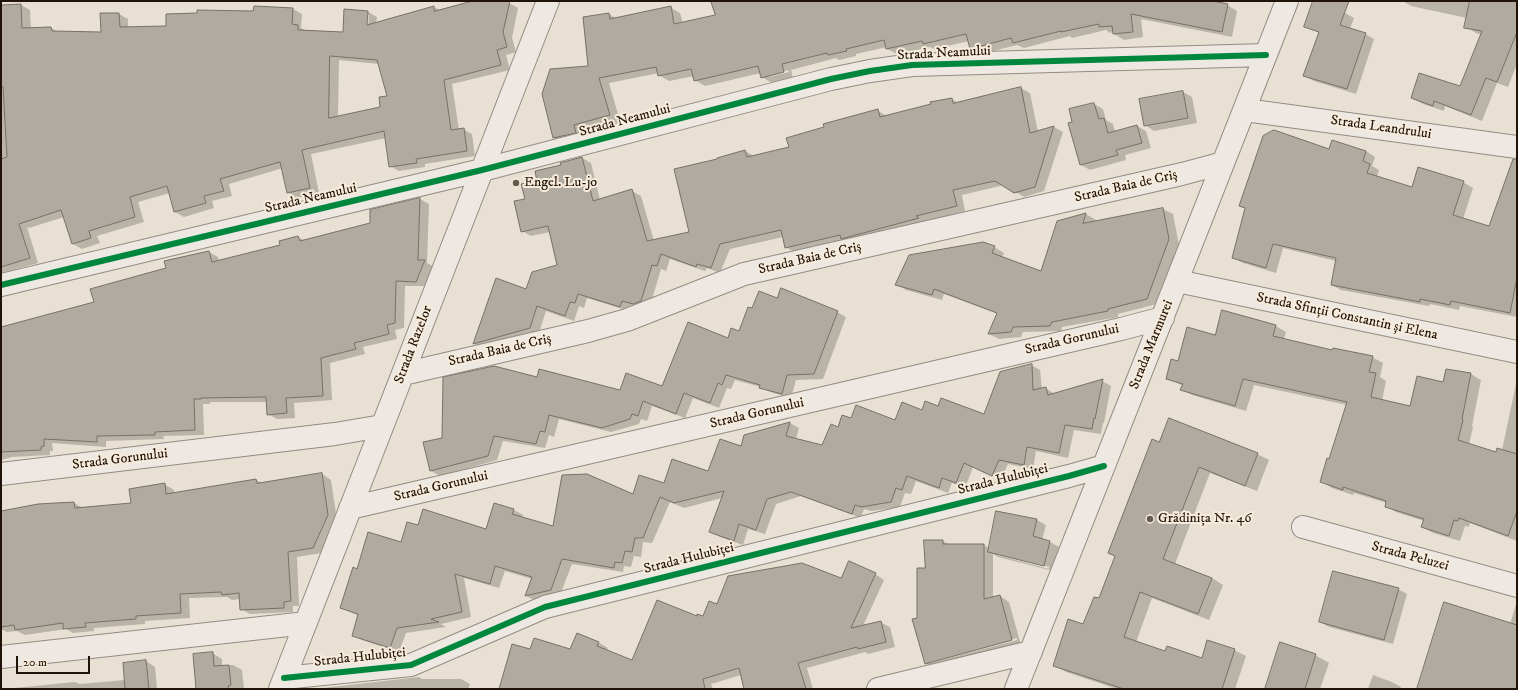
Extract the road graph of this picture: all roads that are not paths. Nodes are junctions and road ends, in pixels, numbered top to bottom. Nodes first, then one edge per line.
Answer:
1 (548, 1) edge
2 (1287, 1) edge
3 (1266, 55) junction
4 (1245, 110) junction
5 (1517, 147) edge
6 (1224, 163) junction
7 (482, 170) junction
8 (1177, 281) junction
9 (1, 284) edge
10 (1163, 318) junction
11 (1517, 352) edge
12 (403, 374) junction
13 (382, 426) junction
14 (1104, 466) junction
15 (1, 474) edge
16 (350, 508) junction
17 (1303, 528) dead end
18 (1517, 586) edge
19 (306, 623) junction
20 (1031, 652) junction
21 (1, 658) edge
22 (282, 684) edge
23 (878, 689) edge
24 (1016, 689) edge

1 - 7 street, Strada Razelor
2 - 3 street, Strada Marmurei
3 - 4 street, Strada Marmurei
3 - 7 street, Strada Neamului
4 - 5 street, Strada Leandrului
4 - 6 street, Strada Marmurei
6 - 8 street, Strada Marmurei
6 - 12 street, Strada Baia de Criș
7 - 9 street, Strada Neamului
7 - 12 street, Strada Razelor
8 - 10 street, Strada Marmurei
8 - 11 street, Strada Sfinții Constantin și Elena
10 - 14 street, Strada Marmurei
10 - 16 street, Strada Gorunului
12 - 13 street, Strada Razelor
13 - 15 street, Strada Gorunului
13 - 16 street, Strada Razelor
14 - 20 street, Strada Marmurei
14 - 22 street, Strada Hulubiței
16 - 19 street, Strada Razelor
17 - 18 street, Strada Peluzei
19 - 21 street
19 - 22 street, Strada Razelor
20 - 23 street
20 - 24 street, Strada Marmurei

